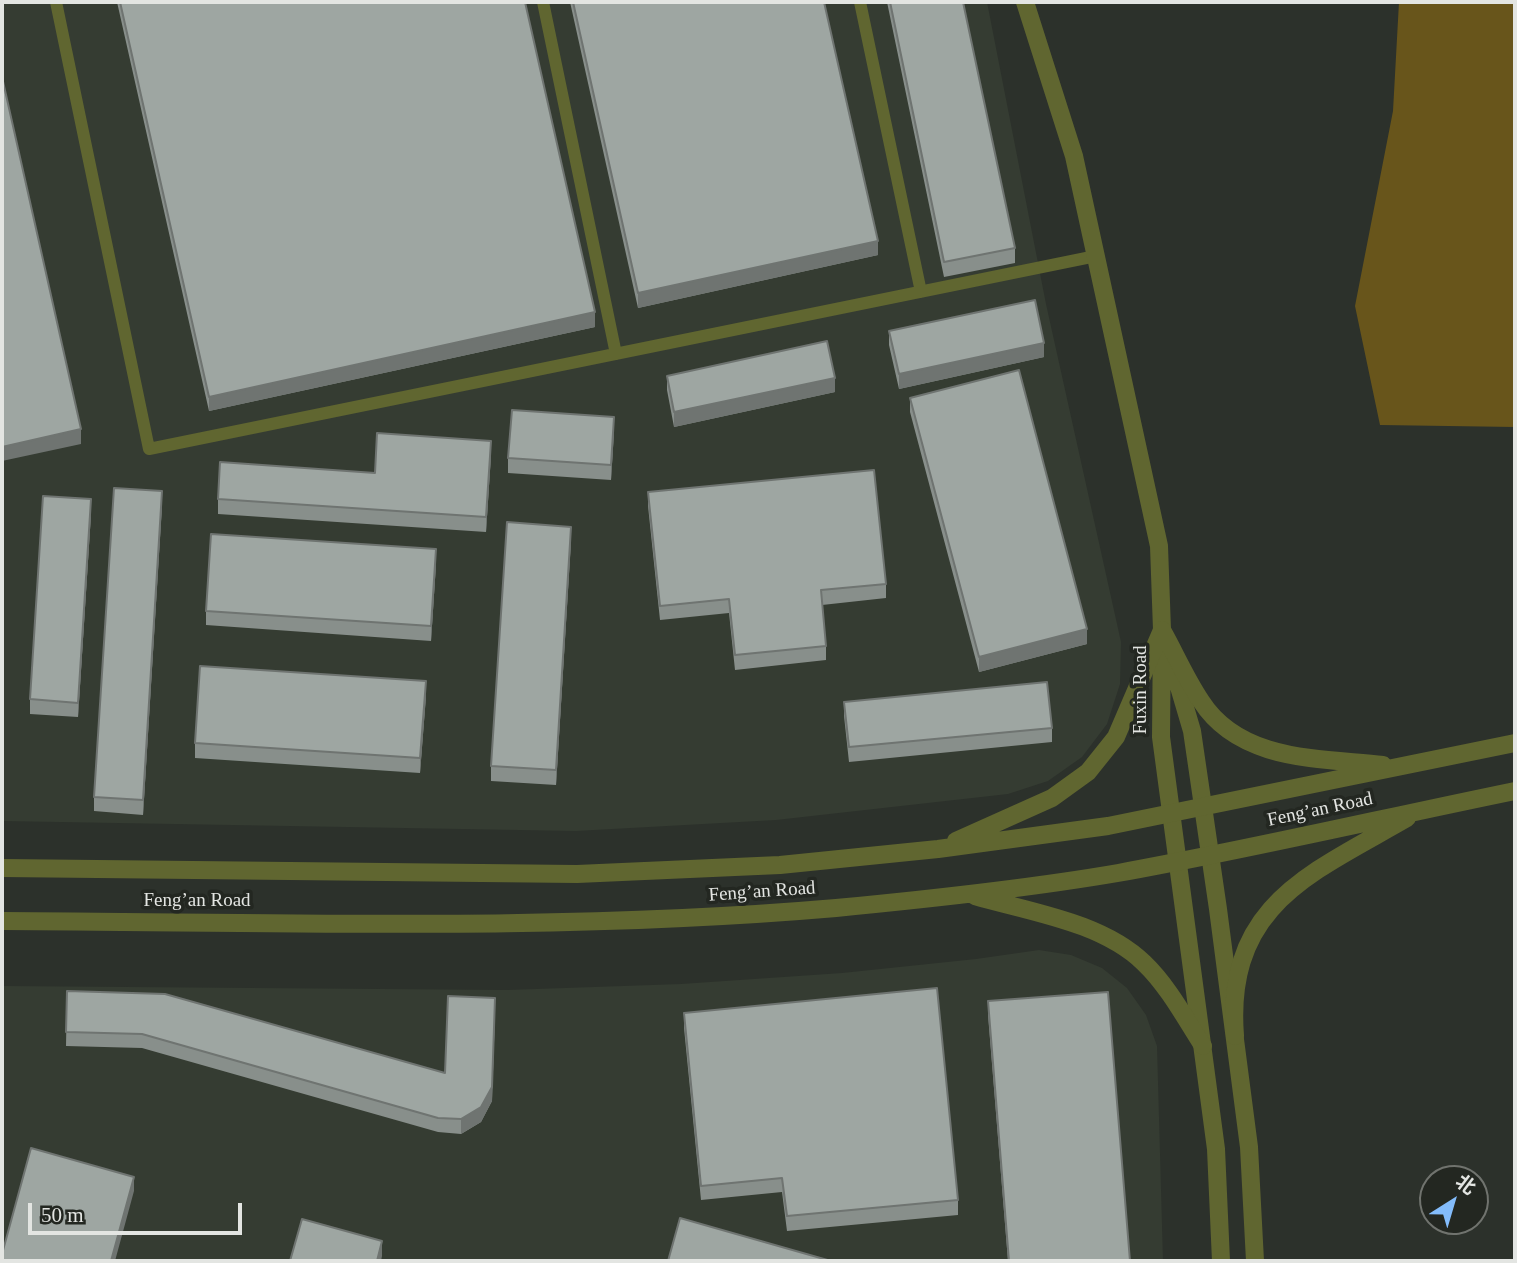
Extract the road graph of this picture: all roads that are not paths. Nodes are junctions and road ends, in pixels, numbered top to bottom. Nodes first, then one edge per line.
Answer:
1 (56, 2) edge
2 (543, 2) edge
3 (860, 2) edge
4 (1025, 2) edge
5 (1096, 256) junction
6 (920, 292) junction
7 (617, 354) junction
8 (1162, 630) junction
9 (1515, 743) edge
10 (1401, 766) junction
11 (1515, 791) edge
12 (1203, 806) junction
13 (1421, 810) junction
14 (1171, 813) junction
15 (938, 849) junction
16 (1210, 853) junction
17 (1178, 860) junction
18 (2, 868) edge
19 (968, 894) junction
20 (2, 920) edge
21 (1235, 1036) junction
22 (1203, 1046) junction
23 (1221, 1261) edge
24 (1255, 1261) edge

1 - 7 lane
2 - 7 lane
3 - 6 lane
4 - 5 street
5 - 6 lane
5 - 8 street
6 - 7 lane
8 - 10 street
8 - 12 street, Fuxin Road
8 - 14 street, Fuxin Road
8 - 15 street
9 - 10 street, Feng’an Road
10 - 12 street, Feng’an Road
11 - 13 street, Feng’an Road
12 - 14 street, Feng’an Road
12 - 16 street, Fuxin Road
13 - 16 street, Feng’an Road
13 - 21 street
14 - 15 street, Feng’an Road
14 - 17 street, Fuxin Road
15 - 18 street, Feng’an Road
16 - 17 street, Feng’an Road
16 - 21 street, Fuxin Road
17 - 19 street, Feng’an Road
17 - 22 street, Fuxin Road
19 - 20 street, Feng’an Road
19 - 22 street
21 - 24 street, Fuxin Road
22 - 23 street, Fuxin Road

